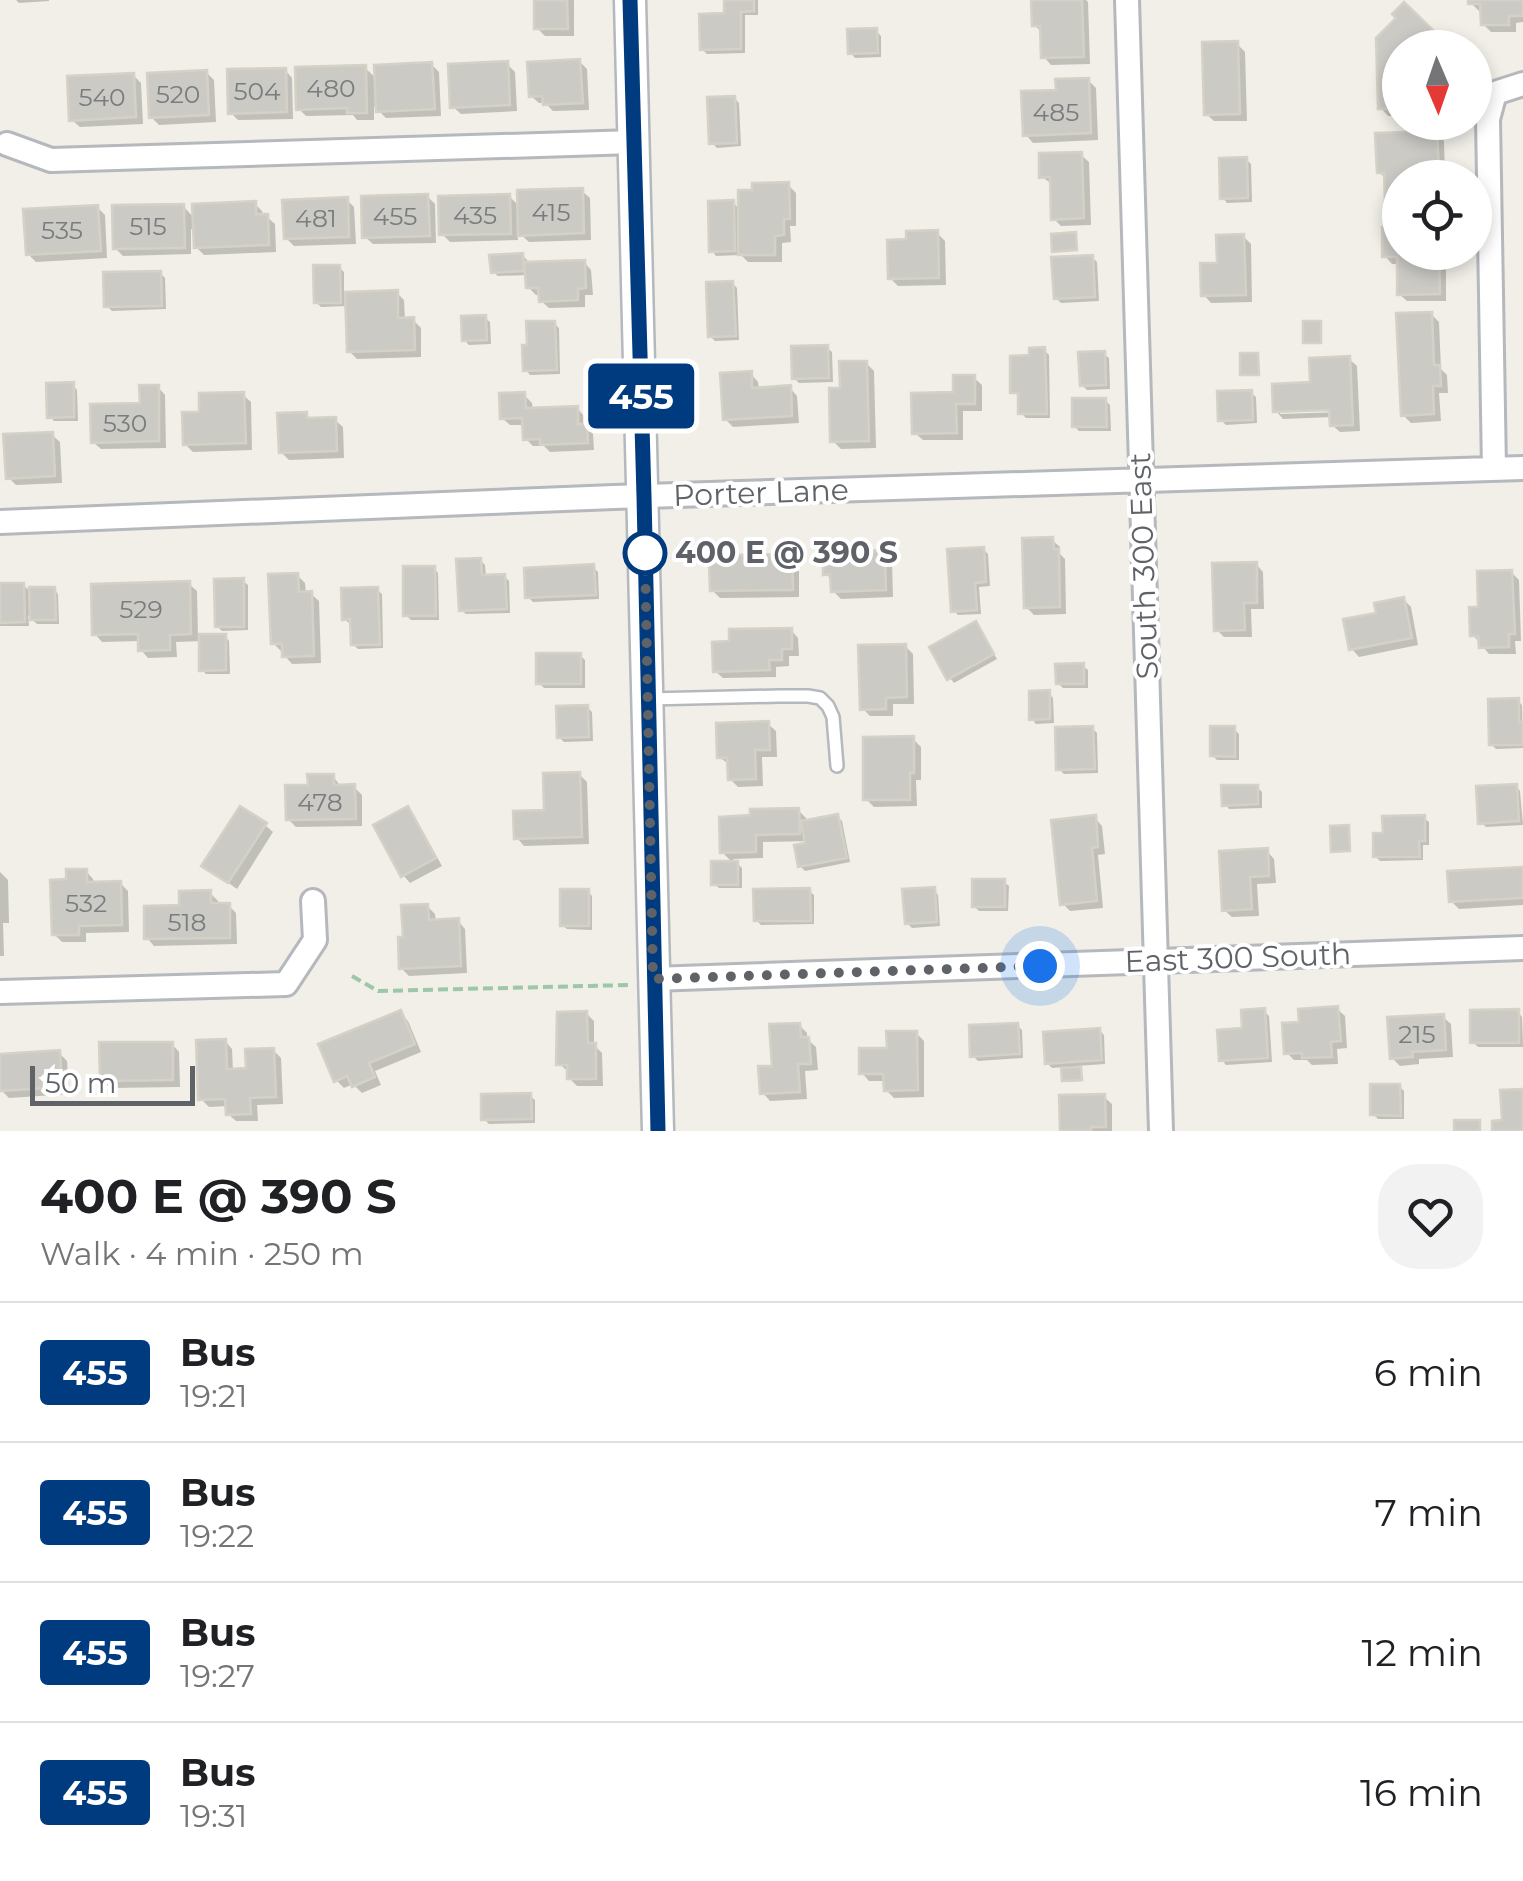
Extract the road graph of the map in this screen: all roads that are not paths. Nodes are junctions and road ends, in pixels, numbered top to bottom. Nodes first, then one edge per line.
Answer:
1 (630, 0) edge
2 (1127, 0) edge
3 (1523, 84) edge
4 (634, 142) junction
5 (6, 144) dead end
6 (1494, 468) junction
7 (1523, 468) edge
8 (1142, 480) junction
9 (644, 496) junction
10 (0, 522) edge
11 (648, 700) junction
12 (837, 766) dead end
13 (313, 902) dead end
14 (1523, 948) edge
15 (1156, 962) junction
16 (641, 982) junction
17 (0, 992) edge
18 (658, 1131) edge
19 (1161, 1131) edge

1 - 4 street
2 - 8 street, South 300 East
3 - 6 street
4 - 5 street
4 - 9 street
6 - 7 street, Porter Lane
6 - 8 street, Porter Lane
8 - 9 street, Porter Lane
8 - 15 street, South 300 East
9 - 10 street, Porter Lane
9 - 11 street
11 - 12 lane
11 - 16 street
13 - 17 street
14 - 15 street, East 300 South
15 - 16 street, East 300 South
15 - 19 street, South 300 East
16 - 18 street

